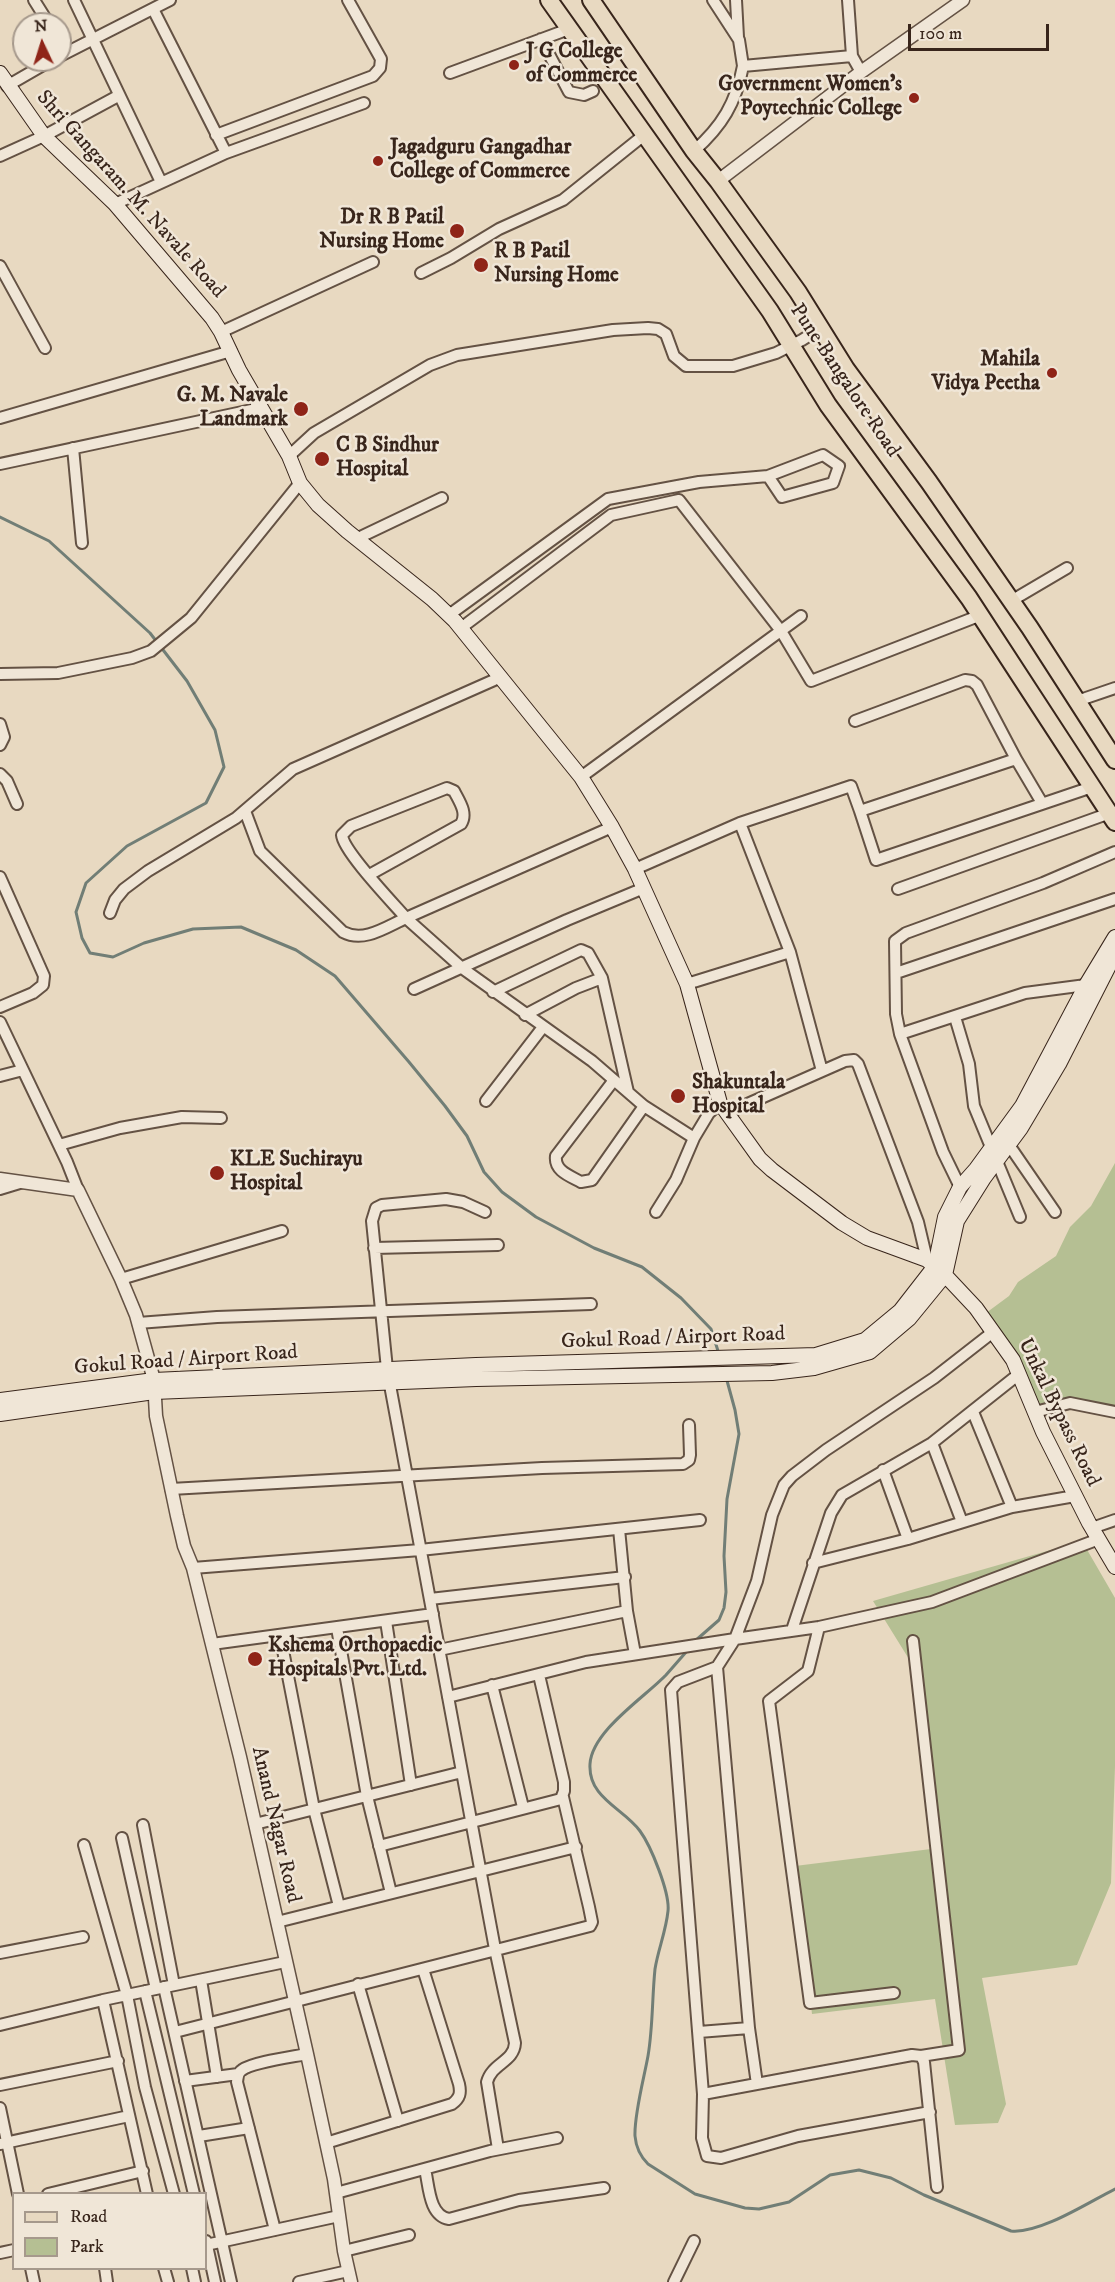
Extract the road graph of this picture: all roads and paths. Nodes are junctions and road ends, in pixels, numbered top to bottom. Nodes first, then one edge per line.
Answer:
1 (74, 0) edge
2 (170, 0) edge
3 (348, 0) edge
4 (549, 0) edge
5 (591, 0) edge
6 (713, 0) edge
7 (736, 0) edge
8 (848, 0) edge
9 (959, 1) edge
10 (153, 9) junction
11 (569, 29) junction
12 (91, 38) junction
13 (542, 39) junction
14 (739, 40) junction
15 (72, 46) edge
16 (852, 56) junction
17 (743, 66) junction
18 (23, 72) edge
19 (861, 72) junction
20 (450, 73) dead end
21 (3, 80) edge
22 (592, 91) dead end
23 (118, 96) junction
24 (364, 103) dead end
25 (216, 135) junction
26 (644, 135) junction
27 (44, 136) junction
28 (694, 151) junction
29 (226, 153) junction
30 (0, 156) edge
31 (718, 181) junction
32 (161, 182) junction
33 (115, 204) junction
34 (373, 262) dead end
35 (0, 266) edge
36 (421, 273) dead end
37 (821, 328) junction
38 (221, 332) junction
39 (792, 345) junction
40 (45, 348) dead end
41 (231, 351) junction
42 (261, 408) junction
43 (0, 418) edge
44 (74, 448) junction
45 (290, 456) junction
46 (0, 464) edge
47 (768, 476) junction
48 (300, 483) junction
49 (442, 498) dead end
50 (356, 539) junction
51 (82, 543) dead end
52 (1067, 568) dead end
53 (1011, 601) junction
54 (449, 615) junction
55 (981, 615) junction
56 (801, 616) dead end
57 (461, 628) junction
58 (781, 631) junction
59 (0, 674) edge
60 (501, 677) junction
61 (1115, 688) edge
62 (1077, 701) junction
63 (855, 721) dead end
64 (0, 724) edge
65 (0, 745) edge
66 (1016, 759) junction
67 (1115, 760) edge
68 (0, 774) edge
69 (581, 777) junction
70 (1092, 787) junction
71 (1042, 803) junction
72 (17, 804) dead end
73 (245, 811) junction
74 (860, 811) junction
75 (1112, 817) edge
76 (740, 823) junction
77 (612, 827) junction
78 (1115, 852) edge
79 (635, 869) junction
80 (369, 875) junction
81 (0, 877) edge
82 (644, 888) junction
83 (898, 889) dead end
84 (1115, 899) edge
85 (110, 913) dead end
86 (406, 918) junction
87 (1115, 937) edge
88 (790, 952) junction
89 (1115, 954) edge
90 (462, 968) junction
91 (896, 973) junction
92 (602, 978) junction
93 (687, 984) junction
94 (1086, 984) junction
95 (414, 989) dead end
96 (493, 992) junction
97 (0, 1007) edge
98 (525, 1015) junction
99 (955, 1017) junction
100 (0, 1022) edge
101 (543, 1028) junction
102 (900, 1034) junction
103 (22, 1070) junction
104 (822, 1071) junction
105 (0, 1076) edge
106 (614, 1080) junction
107 (628, 1092) junction
108 (486, 1101) dead end
109 (644, 1106) junction
110 (724, 1108) junction
111 (221, 1118) dead end
112 (694, 1138) junction
113 (59, 1145) junction
114 (1009, 1145) junction
115 (994, 1154) junction
116 (0, 1179) edge
117 (23, 1182) junction
118 (960, 1186) junction
119 (0, 1190) edge
120 (78, 1191) junction
121 (485, 1212) dead end
122 (656, 1212) dead end
123 (1055, 1212) dead end
124 (1020, 1217) dead end
125 (282, 1230) dead end
126 (498, 1245) dead end
127 (374, 1248) junction
128 (936, 1267) junction
129 (121, 1278) junction
130 (591, 1304) dead end
131 (380, 1311) junction
132 (138, 1323) junction
133 (993, 1332) junction
134 (817, 1361) junction
135 (1019, 1374) junction
136 (388, 1376) junction
137 (154, 1386) junction
138 (0, 1400) edge
139 (973, 1412) junction
140 (1035, 1412) junction
141 (1115, 1412) edge
142 (0, 1414) edge
143 (689, 1425) dead end
144 (932, 1443) junction
145 (883, 1470) junction
146 (406, 1475) junction
147 (171, 1489) junction
148 (1076, 1496) junction
149 (1012, 1507) junction
150 (700, 1520) dead end
151 (1115, 1520) edge
152 (962, 1522) junction
153 (619, 1529) junction
154 (1095, 1534) junction
155 (908, 1539) junction
156 (420, 1550) junction
157 (813, 1563) junction
158 (1115, 1567) edge
159 (193, 1568) junction
160 (625, 1577) junction
161 (430, 1599) junction
162 (627, 1611) junction
163 (433, 1614) junction
164 (386, 1621) junction
165 (819, 1627) junction
166 (337, 1628) junction
167 (792, 1630) junction
168 (280, 1635) junction
169 (735, 1639) junction
170 (913, 1641) dead end
171 (212, 1644) junction
172 (439, 1650) junction
173 (635, 1654) junction
174 (717, 1667) junction
175 (539, 1675) junction
176 (492, 1685) junction
177 (448, 1697) junction
178 (462, 1772) junction
179 (411, 1785) junction
180 (367, 1796) junction
181 (563, 1797) junction
182 (523, 1808) junction
183 (314, 1809) junction
184 (471, 1821) junction
185 (255, 1824) junction
186 (143, 1825) dead end
187 (122, 1838) dead end
188 (84, 1845) dead end
189 (379, 1846) junction
190 (576, 1847) junction
191 (481, 1871) junction
192 (391, 1893) junction
193 (339, 1906) junction
194 (278, 1922) junction
195 (83, 1937) dead end
196 (495, 1949) junction
197 (0, 1953) edge
198 (285, 1962) junction
199 (423, 1969) junction
200 (201, 1980) junction
201 (358, 1984) junction
202 (160, 1988) junction
203 (894, 1993) dead end
204 (127, 1995) junction
205 (103, 2000) junction
206 (295, 2000) junction
207 (208, 2023) junction
208 (0, 2025) edge
209 (748, 2028) junction
210 (175, 2032) junction
211 (699, 2032) junction
212 (307, 2054) junction
213 (921, 2056) junction
214 (118, 2061) junction
215 (238, 2074) junction
216 (217, 2077) junction
217 (185, 2080) junction
218 (0, 2085) edge
219 (757, 2085) junction
220 (703, 2094) junction
221 (0, 2108) edge
222 (930, 2112) junction
223 (129, 2116) junction
224 (398, 2121) junction
225 (249, 2128) junction
226 (199, 2136) junction
227 (557, 2138) dead end
228 (326, 2143) junction
229 (3, 2144) edge
230 (498, 2150) junction
231 (425, 2169) junction
232 (143, 2171) junction
233 (937, 2187) dead end
234 (604, 2188) dead end
235 (18, 2192) edge
236 (52, 2192) edge
237 (147, 2192) edge
238 (174, 2192) edge
239 (194, 2192) edge
240 (336, 2193) junction
241 (339, 2216) junction
242 (275, 2230) junction
243 (409, 2235) dead end
244 (694, 2241) dead end
245 (222, 2242) junction
246 (207, 2244) edge
247 (207, 2248) edge
248 (344, 2251) junction
249 (350, 2277) edge
250 (215, 2282) edge
251 (231, 2282) edge
252 (299, 2282) edge
253 (674, 2282) edge

1 - 12 street
2 - 10 street
3 - 25 street
4 - 11 main road, Pune Bangalore Road
5 - 28 main road, Pune Bangalore Road
6 - 14 street
7 - 14 street
8 - 16 street
9 - 19 street
10 - 12 street
10 - 25 street
11 - 13 street
11 - 26 main road, Pune Bangalore Road
12 - 15 street
12 - 23 street
13 - 20 street
13 - 22 street
14 - 17 street
16 - 17 street
16 - 19 street
17 - 28 street
18 - 21 street
19 - 31 street
21 - 27 main road, Shri Gangaram. M. Navale Road
23 - 27 street
23 - 32 street
24 - 29 street
25 - 29 street
26 - 36 street
26 - 39 main road, Pune Bangalore Road
27 - 30 street
27 - 33 main road, Shri Gangaram. M. Navale Road
28 - 31 main road, Pune Bangalore Road
29 - 32 street
31 - 37 main road, Pune Bangalore Road
32 - 33 street
33 - 38 main road, Shri Gangaram. M. Navale Road
34 - 38 street
35 - 40 street
37 - 39 street
37 - 53 main road, Pune Bangalore Road
38 - 41 main road, Shri Gangaram. M. Navale Road
39 - 45 street
39 - 55 main road, Pune Bangalore Road
41 - 42 main road, Shri Gangaram. M. Navale Road
41 - 43 street
42 - 44 street
42 - 45 main road, Shri Gangaram. M. Navale Road
44 - 46 street
44 - 51 street
45 - 48 main road, Shri Gangaram. M. Navale Road
47 - 47 street
47 - 54 street
48 - 50 main road, Shri Gangaram. M. Navale Road
48 - 59 street
49 - 50 street
50 - 54 main road, Shri Gangaram. M. Navale Road
52 - 53 street
53 - 62 main road, Pune Bangalore Road
54 - 57 main road, Shri Gangaram. M. Navale Road
55 - 58 street
55 - 70 main road, Pune Bangalore Road
56 - 58 street
57 - 58 street
57 - 60 main road, Shri Gangaram. M. Navale Road
58 - 69 street
60 - 69 main road, Shri Gangaram. M. Navale Road
60 - 73 street
61 - 62 street
62 - 67 main road, Pune Bangalore Road
63 - 66 street
64 - 65 street
66 - 71 street
66 - 74 street
68 - 72 street
69 - 77 main road, Shri Gangaram. M. Navale Road
70 - 71 street
70 - 75 main road, Pune Bangalore Road
71 - 74 street
73 - 85 street
73 - 86 street
74 - 76 street
75 - 83 street
76 - 79 street
76 - 88 street
77 - 79 main road, Shri Gangaram. M. Navale Road
77 - 86 street
78 - 91 street
79 - 82 main road, Shri Gangaram. M. Navale Road
80 - 80 street
80 - 86 street
81 - 97 street
82 - 90 street
82 - 93 main road, Shri Gangaram. M. Navale Road
84 - 91 street
86 - 90 street
87 - 94 main road, Gokul Road / Airport Road
88 - 93 street
88 - 104 street
89 - 114 main road, Gokul Road / Airport Road
90 - 95 street
90 - 96 street
91 - 102 street
92 - 96 street
92 - 98 street
92 - 107 street
93 - 110 main road, Shri Gangaram. M. Navale Road
94 - 99 street
94 - 115 main road, Gokul Road / Airport Road
96 - 98 street
98 - 101 street
99 - 102 street
99 - 115 street
100 - 103 street
101 - 106 street
101 - 108 street
102 - 118 street
103 - 105 street
103 - 113 street
104 - 110 street
104 - 128 street
106 - 107 street
106 - 109 street
107 - 109 street
109 - 112 street
110 - 112 street
110 - 128 main road, Shri Gangaram. M. Navale Road
111 - 113 street
112 - 122 street
113 - 120 street
114 - 115 main road, Gokul Road / Airport Road
114 - 123 street
115 - 118 main road, Gokul Road / Airport Road
115 - 124 street
115 - 128 main road, Gokul Road / Airport Road
116 - 117 street
117 - 119 street
117 - 120 street
118 - 128 main road, Gokul Road / Airport Road
120 - 129 street, Anand Nagar Road
121 - 127 street
125 - 129 street
126 - 127 street
127 - 131 street
128 - 133 main road, Unkal Bypass Road
128 - 134 main road, Gokul Road / Airport Road
129 - 132 street, Anand Nagar Road
130 - 131 street
131 - 132 street
131 - 136 street
132 - 137 street, Anand Nagar Road
133 - 135 main road, Unkal Bypass Road
133 - 169 street
134 - 136 main road, Gokul Road / Airport Road
134 - 136 main road, Gokul Road / Airport Road
135 - 139 street
135 - 140 main road, Unkal Bypass Road
136 - 137 main road, Gokul Road / Airport Road
136 - 146 street
137 - 138 main road, Gokul Road / Airport Road
137 - 142 main road, Gokul Road / Airport Road
137 - 147 street, Anand Nagar Road
139 - 144 street
139 - 149 street
140 - 141 street
140 - 148 main road, Unkal Bypass Road
143 - 146 street
144 - 145 street
144 - 152 street
145 - 155 street
145 - 157 street
146 - 147 street
146 - 156 street
147 - 159 street, Anand Nagar Road
148 - 149 street
148 - 154 main road, Unkal Bypass Road
149 - 152 street
150 - 153 street
151 - 154 street
152 - 155 street
153 - 156 street
153 - 160 street
154 - 158 main road, Unkal Bypass Road
154 - 165 street
155 - 157 street
156 - 159 street
156 - 161 street
157 - 167 street
159 - 171 street, Anand Nagar Road
160 - 161 street
160 - 162 street
161 - 163 street
162 - 172 street
162 - 173 street
163 - 164 street
163 - 172 street
164 - 166 street
164 - 179 street
165 - 167 street
165 - 203 street
166 - 168 street
166 - 180 street
167 - 169 street
168 - 171 street
168 - 183 street
169 - 173 street
169 - 174 street
170 - 213 street
171 - 185 street, Anand Nagar Road
172 - 177 street
173 - 175 street
174 - 209 street
174 - 211 street
175 - 176 street
175 - 181 street
176 - 177 street
176 - 182 street
177 - 178 street
178 - 179 street
178 - 184 street
179 - 180 street
180 - 183 street
180 - 189 street
181 - 182 street
181 - 190 street
182 - 184 street
183 - 185 street
183 - 193 street
184 - 189 street
184 - 191 street
185 - 194 street, Anand Nagar Road
186 - 202 street
187 - 202 street
188 - 204 street
189 - 192 street
190 - 191 street
190 - 196 street
191 - 192 street
191 - 196 street
192 - 193 street
193 - 194 street
194 - 198 street, Anand Nagar Road
195 - 197 street
196 - 199 street
196 - 230 street
198 - 200 street
198 - 206 street, Anand Nagar Road
199 - 201 street
199 - 224 street
200 - 202 street
200 - 207 street
201 - 206 street
201 - 224 street
202 - 204 street
202 - 210 street
202 - 239 street
204 - 205 street
204 - 238 street
205 - 208 street
205 - 214 street
206 - 207 street
206 - 212 street, Anand Nagar Road
207 - 210 street
207 - 216 street
209 - 211 street
209 - 219 street
210 - 217 street
211 - 220 street
212 - 215 street
212 - 228 street, Anand Nagar Road
213 - 219 street
213 - 222 street
214 - 218 street
214 - 223 street
215 - 216 street
215 - 225 street
216 - 217 street
217 - 226 street
219 - 220 street
220 - 222 street
221 - 229 street
222 - 233 street
223 - 229 street
223 - 232 street
224 - 228 street
225 - 226 street
225 - 242 street
226 - 245 street
227 - 230 street
228 - 240 street, Anand Nagar Road
229 - 235 street
230 - 231 street
231 - 234 street
231 - 240 street
232 - 236 street
232 - 237 street
240 - 241 street, Anand Nagar Road
241 - 242 street
241 - 248 street, Anand Nagar Road
242 - 245 street
243 - 248 street
244 - 253 street
245 - 246 street
245 - 251 street
247 - 250 street
248 - 249 street, Anand Nagar Road
249 - 252 street

